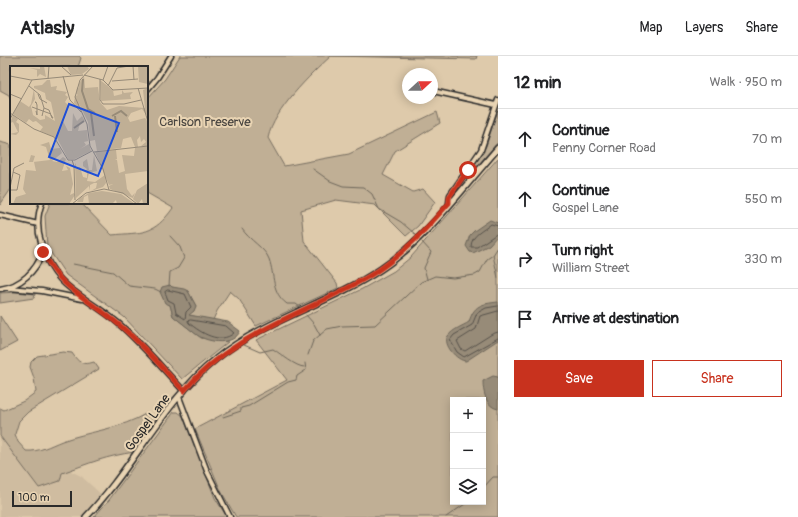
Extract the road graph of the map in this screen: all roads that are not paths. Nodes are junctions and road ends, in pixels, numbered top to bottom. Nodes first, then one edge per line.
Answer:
1 (171, 56) edge
2 (148, 89) edge
3 (438, 92) edge
4 (497, 102) edge
5 (498, 148) edge
6 (449, 203) junction
7 (42, 204) edge
8 (0, 215) edge
9 (38, 224) junction
10 (43, 252) junction
11 (9, 288) junction
12 (0, 289) edge
13 (84, 300) junction
14 (184, 391) junction
15 (179, 397) junction
16 (86, 517) edge
17 (230, 517) edge

1 - 2 street
3 - 4 street
4 - 6 street
5 - 6 main road, Gospel Lane
6 - 14 main road, Gospel Lane
7 - 9 street
8 - 9 street
9 - 10 street
10 - 11 street
10 - 13 street
11 - 12 street
11 - 13 street
13 - 14 street
14 - 15 main road, Gospel Lane
15 - 16 main road, Gospel Lane
15 - 17 street

